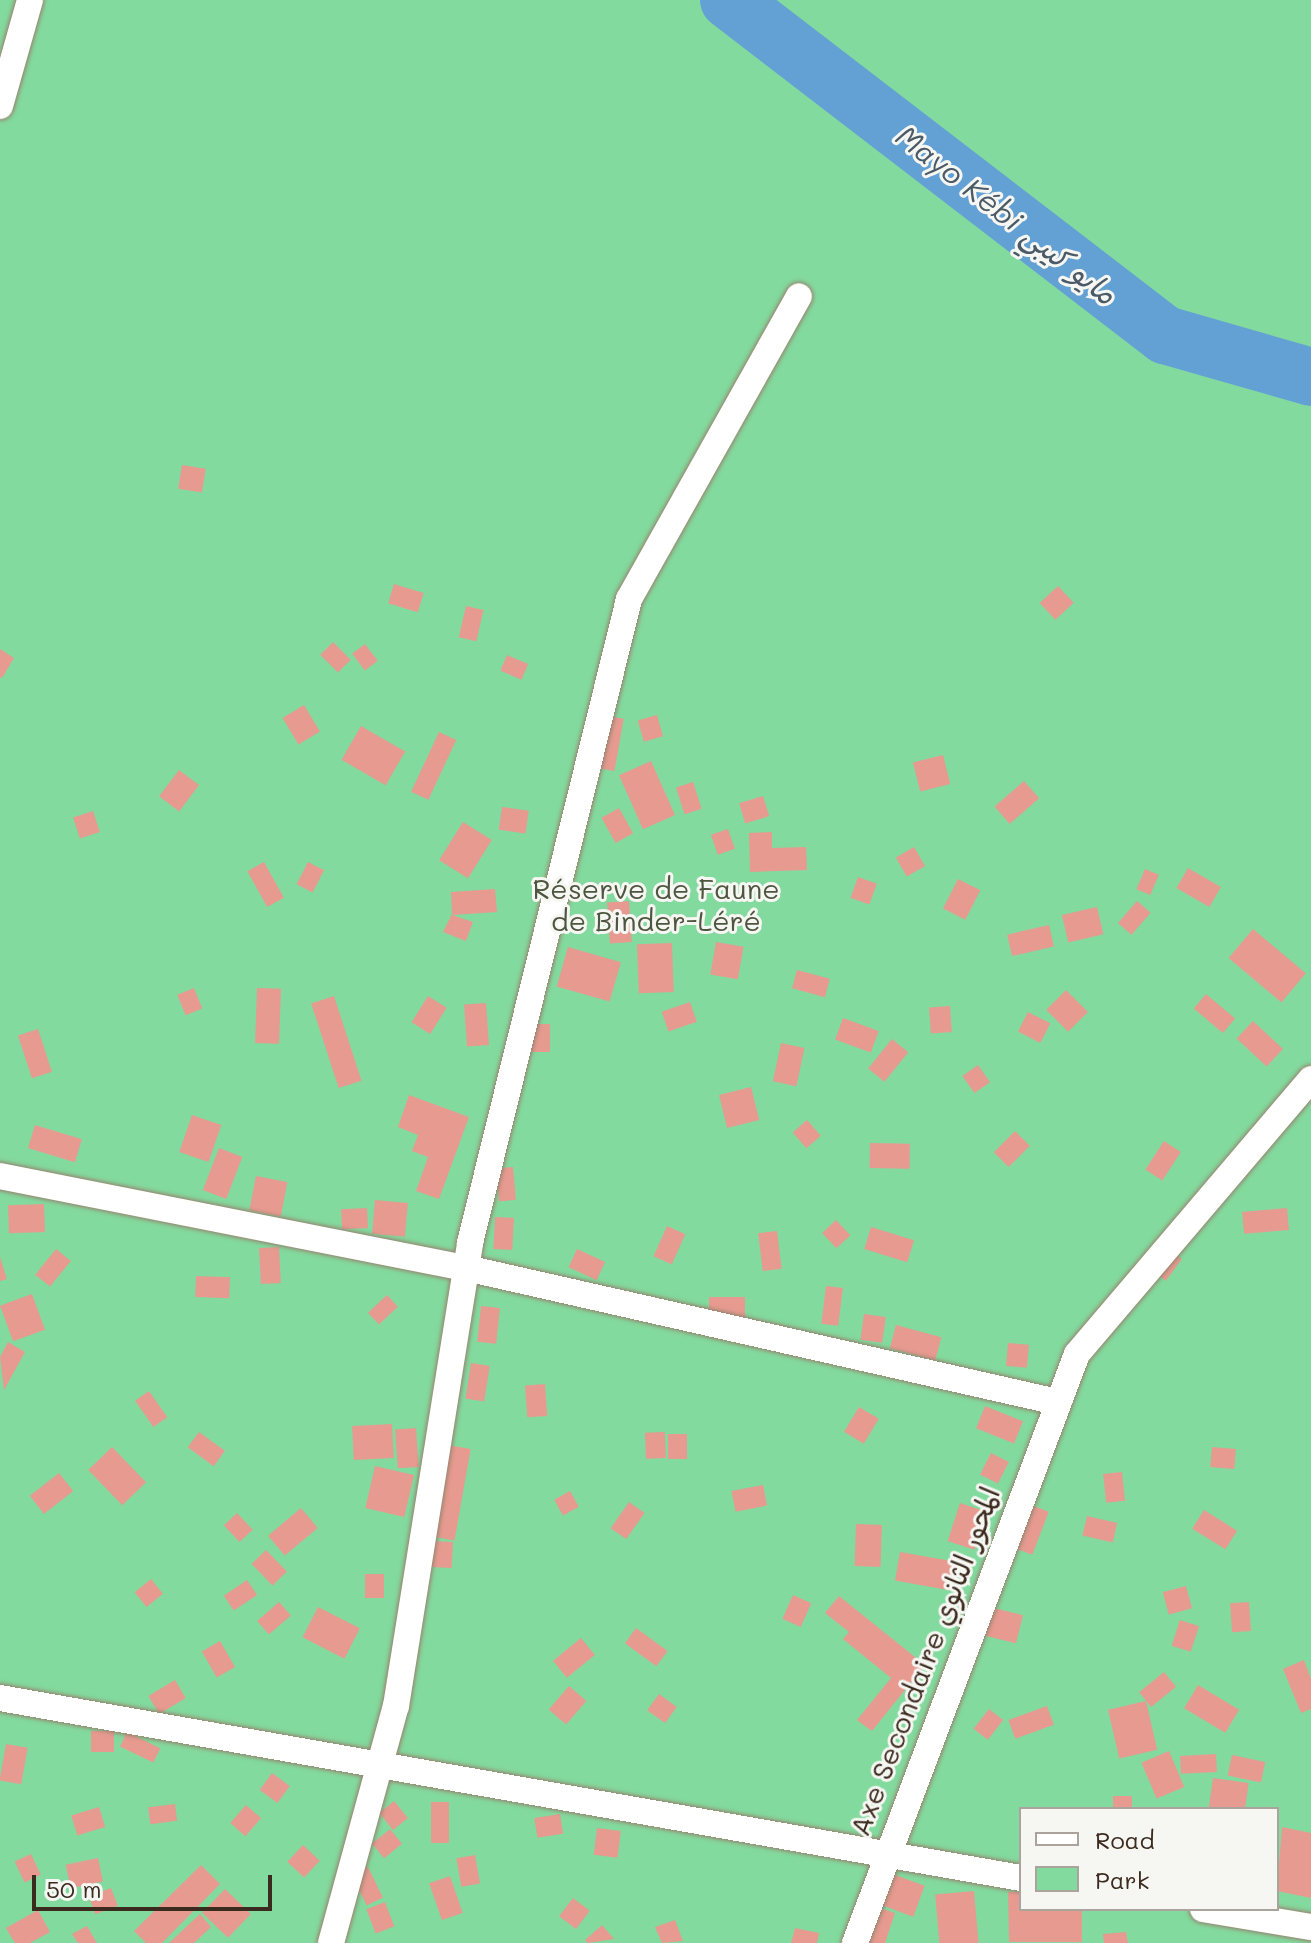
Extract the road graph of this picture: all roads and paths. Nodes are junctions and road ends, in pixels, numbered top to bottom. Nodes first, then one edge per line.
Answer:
1 (30, 0) edge
2 (0, 106) edge
3 (799, 296) dead end
4 (1311, 1079) edge
5 (0, 1176) edge
6 (466, 1268) junction
7 (1057, 1402) junction
8 (0, 1698) edge
9 (377, 1766) junction
10 (884, 1855) junction
11 (1019, 1878) edge
12 (1215, 1911) edge
13 (1311, 1927) edge
14 (331, 1943) edge
15 (855, 1943) edge

1 - 2 street
3 - 6 street
4 - 7 street, Axe Secondaire المحور الثانوي
5 - 6 street
6 - 7 street
6 - 9 street
7 - 10 street, Axe Secondaire المحور الثانوي
8 - 9 street
9 - 10 street
9 - 14 street
10 - 11 street
10 - 15 street, Axe Secondaire المحور الثانوي
12 - 13 street

